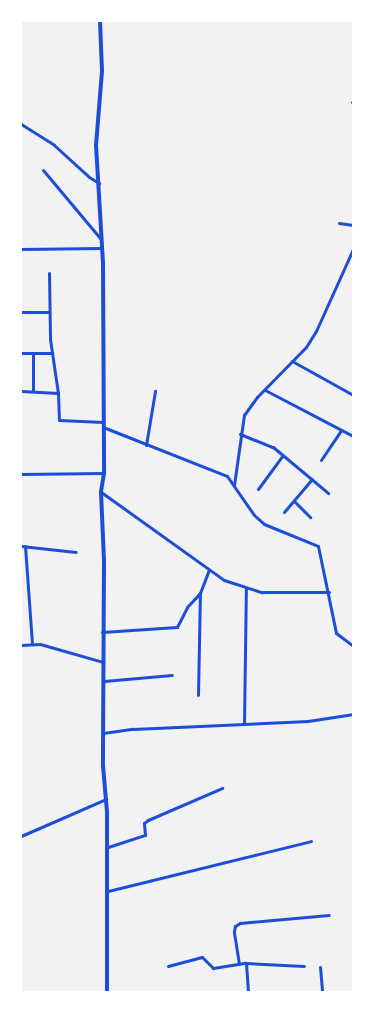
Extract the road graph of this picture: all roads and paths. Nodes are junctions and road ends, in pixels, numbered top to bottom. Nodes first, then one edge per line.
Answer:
1 (100, 21) edge
2 (21, 124) edge
3 (43, 170) dead end
4 (100, 183) junction
5 (339, 223) dead end
6 (353, 225) edge
7 (100, 238) junction
8 (102, 248) junction
9 (21, 249) edge
10 (353, 249) edge
11 (48, 273) dead end
12 (21, 312) edge
13 (49, 312) junction
14 (52, 353) junction
15 (21, 354) edge
16 (33, 354) junction
17 (292, 361) junction
18 (155, 390) dead end
19 (265, 390) junction
20 (21, 391) edge
21 (33, 391) junction
22 (58, 393) junction
23 (353, 394) edge
24 (103, 422) junction
25 (103, 428) junction
26 (340, 430) junction
27 (240, 434) junction
28 (353, 436) edge
29 (146, 445) junction
30 (283, 455) junction
31 (321, 460) dead end
32 (104, 472) junction
33 (21, 474) edge
34 (312, 480) junction
35 (234, 485) junction
36 (258, 489) dead end
37 (101, 492) junction
38 (328, 493) dead end
39 (294, 501) junction
40 (284, 512) dead end
41 (310, 517) dead end
42 (21, 546) edge
43 (25, 546) junction
44 (76, 552) dead end
45 (210, 570) junction
46 (246, 588) junction
47 (330, 592) junction
48 (200, 593) junction
49 (102, 632) junction
50 (32, 644) junction
51 (21, 645) edge
52 (353, 646) edge
53 (103, 662) junction
54 (172, 676) dead end
55 (104, 681) junction
56 (198, 695) dead end
57 (353, 714) edge
58 (244, 724) junction
59 (103, 733) junction
60 (222, 788) dead end
61 (106, 799) junction
62 (21, 836) edge
63 (311, 840) dead end
64 (108, 847) junction
65 (108, 891) junction
66 (329, 915) dead end
67 (246, 963) junction
68 (239, 964) junction
69 (168, 966) dead end
70 (304, 966) dead end
71 (320, 967) dead end
72 (107, 992) edge
73 (248, 992) edge
74 (322, 992) edge

1 - 4 street
2 - 4 street
3 - 7 street
4 - 7 street
5 - 6 street
7 - 8 street
8 - 9 street
8 - 24 street
10 - 17 street
11 - 13 street
12 - 13 street
13 - 14 street
14 - 16 street
14 - 22 street
15 - 16 street
16 - 21 street
17 - 19 street
17 - 23 street
18 - 29 street
19 - 26 street
19 - 27 street
20 - 21 street
21 - 22 street
22 - 24 street
24 - 25 street
25 - 29 street
25 - 32 street
26 - 28 street
26 - 31 street
27 - 30 street
27 - 35 street
29 - 35 street
30 - 34 street
30 - 36 street
32 - 33 street
32 - 37 street
34 - 38 street
34 - 39 street
35 - 47 street
37 - 45 street
37 - 49 street
39 - 40 street
39 - 41 street
42 - 43 street
43 - 44 street
43 - 50 street
45 - 46 street
45 - 48 street
46 - 47 street
46 - 58 street
47 - 52 street
48 - 49 street
48 - 56 street
49 - 53 street
50 - 51 street
50 - 53 street
53 - 55 street
54 - 55 street
55 - 59 street
57 - 58 street
58 - 59 street
59 - 61 street
60 - 64 street
61 - 62 street
61 - 64 street
63 - 65 street
64 - 65 street
65 - 72 street
66 - 68 street
67 - 68 street
67 - 70 street
67 - 73 street
68 - 69 street
71 - 74 street

